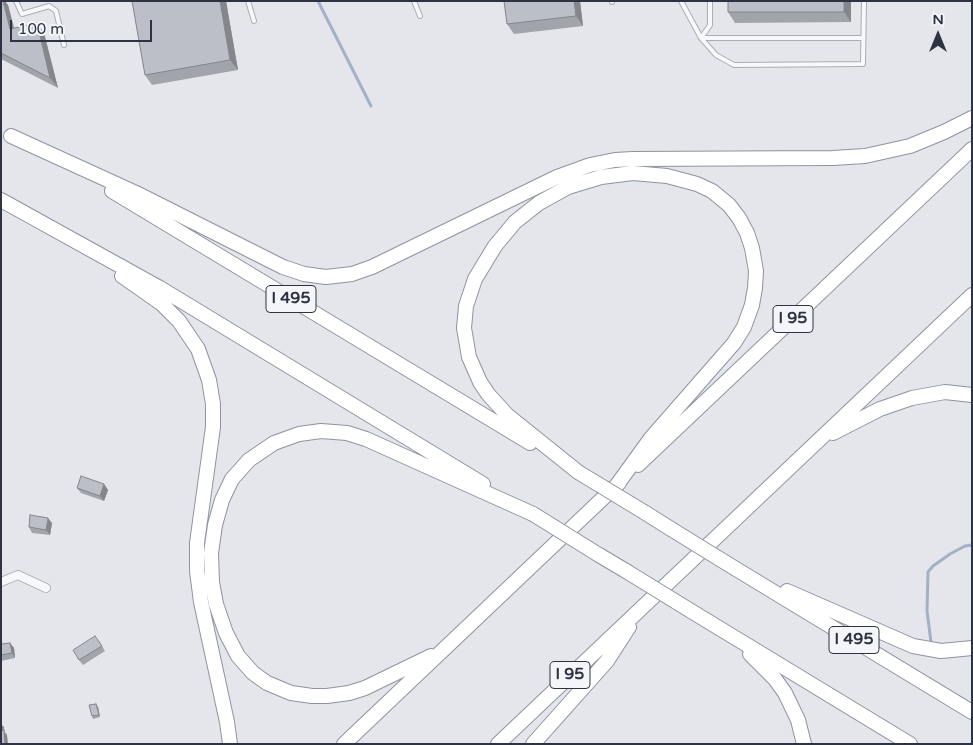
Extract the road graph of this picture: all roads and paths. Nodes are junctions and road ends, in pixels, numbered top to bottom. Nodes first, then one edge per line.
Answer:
1 (16, 1) edge
2 (248, 1) edge
3 (414, 1) edge
4 (681, 1) edge
5 (710, 1) edge
6 (864, 1) edge
7 (420, 16) dead end
8 (254, 21) dead end
9 (701, 38) junction
10 (863, 38) junction
11 (64, 45) dead end
12 (972, 118) edge
13 (6, 133) edge
14 (972, 149) edge
15 (1, 200) edge
16 (38, 220) junction
17 (972, 295) edge
18 (972, 395) edge
19 (819, 440) junction
20 (578, 472) junction
21 (614, 489) junction
22 (533, 514) junction
23 (736, 568) junction
24 (1, 582) edge
25 (46, 588) dead end
26 (642, 607) junction
27 (691, 611) junction
28 (972, 648) edge
29 (445, 649) junction
30 (972, 712) edge
31 (230, 744) edge
32 (344, 744) edge
33 (498, 744) edge
34 (533, 744) edge
35 (804, 744) edge
36 (910, 744) edge

1 - 11 lane
2 - 8 lane
3 - 7 lane
4 - 9 lane
5 - 9 lane
6 - 10 lane
9 - 10 lane
9 - 10 lane
12 - 13 highway
13 - 20 highway, I 495
14 - 21 highway, I 95
15 - 16 highway
16 - 22 highway
16 - 31 highway
17 - 19 highway, I 95
18 - 19 highway
19 - 26 highway, I 95
20 - 21 highway
20 - 23 highway, I 495, bridge
21 - 29 highway, I 95
22 - 27 highway, bridge
22 - 29 highway
23 - 28 highway
23 - 30 highway, I 495
24 - 25 street
26 - 33 highway, I 95
26 - 34 highway
27 - 35 highway
27 - 36 highway
29 - 32 highway, I 95

